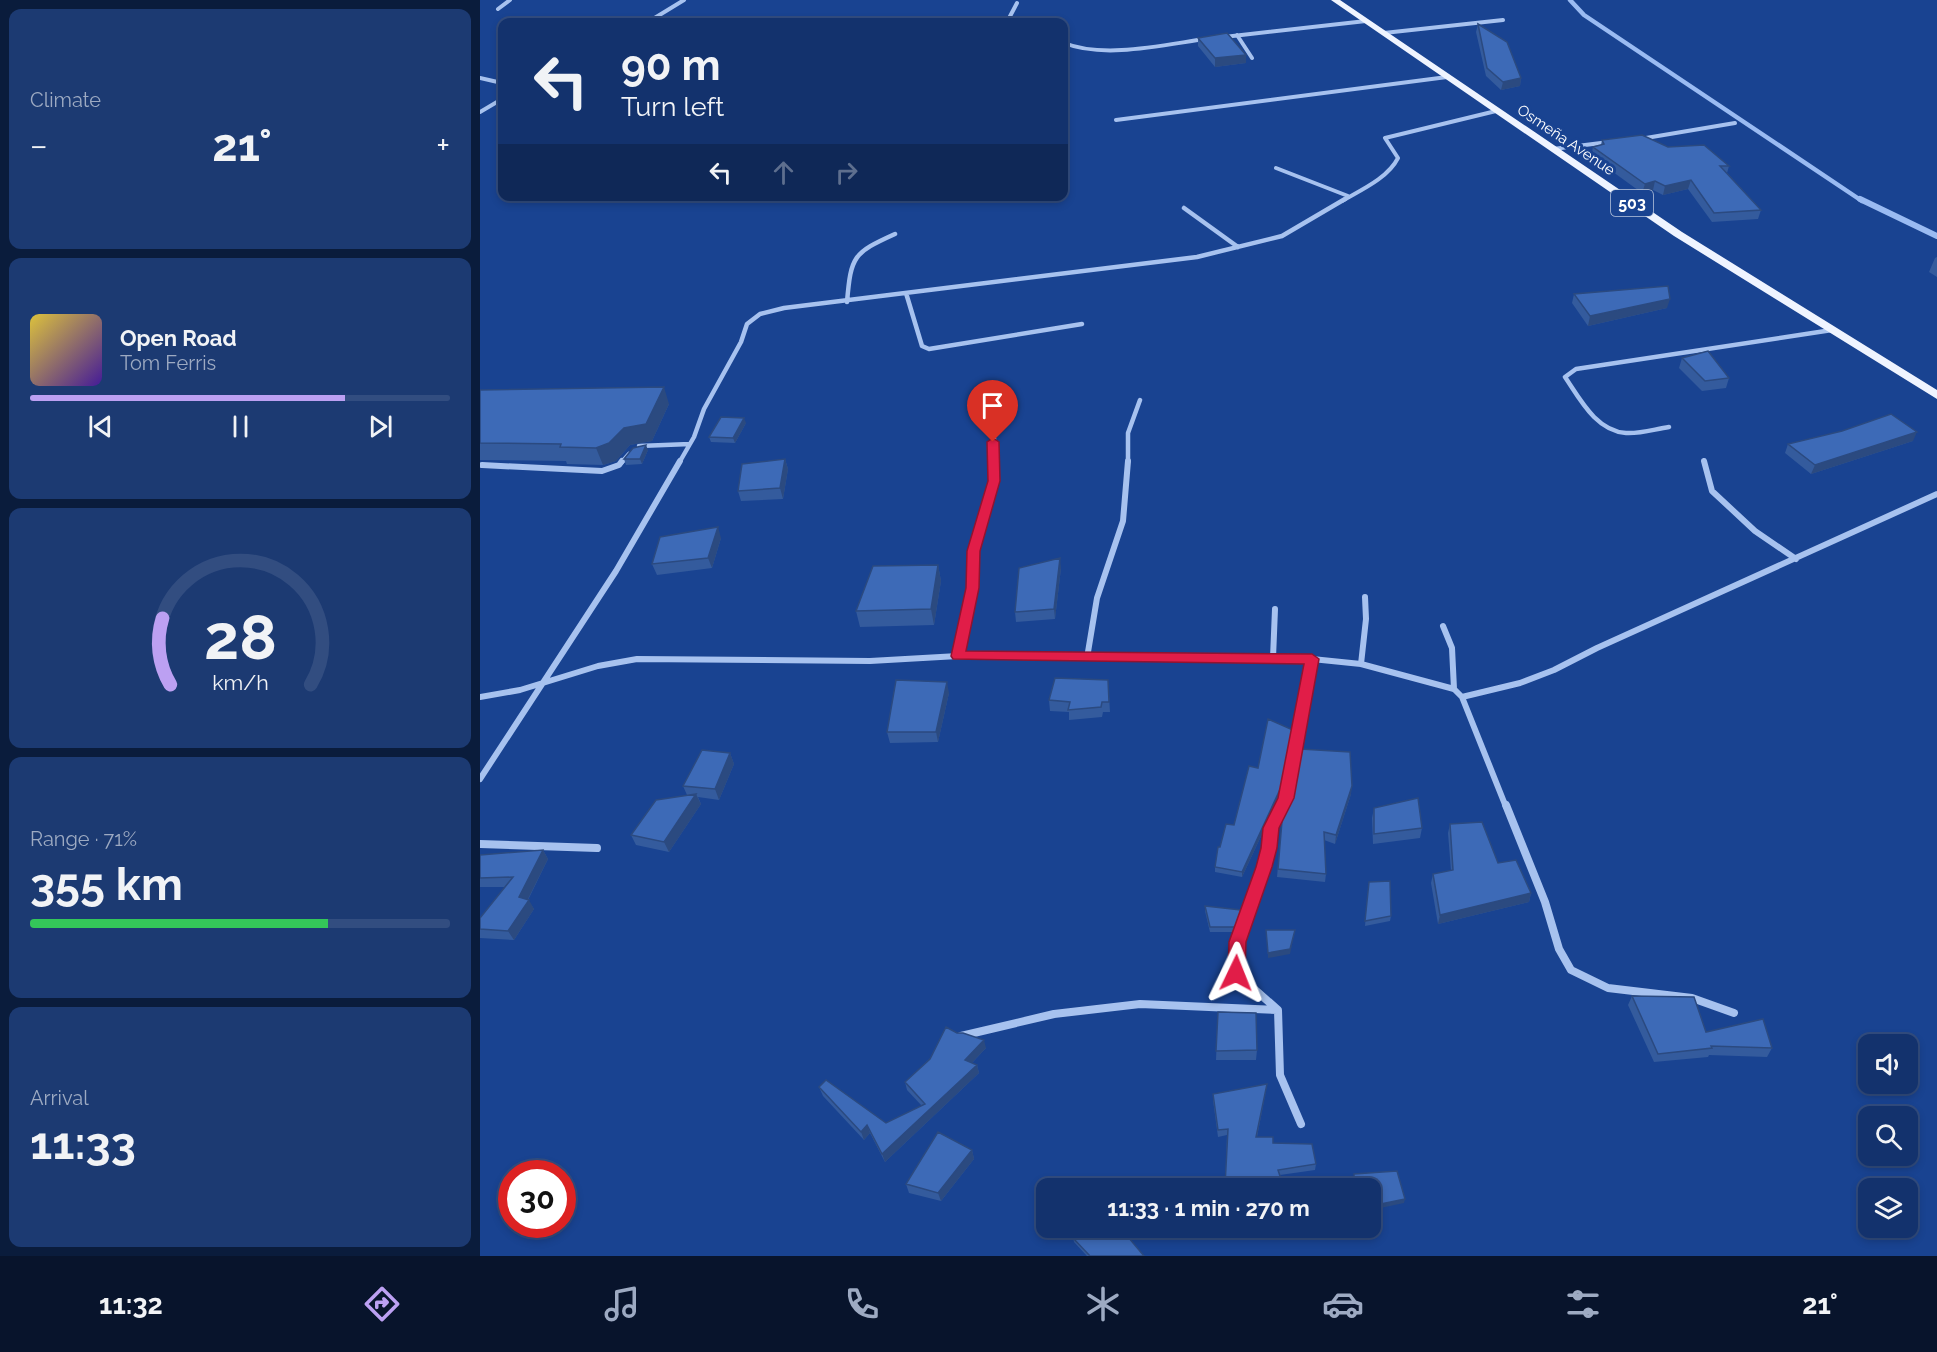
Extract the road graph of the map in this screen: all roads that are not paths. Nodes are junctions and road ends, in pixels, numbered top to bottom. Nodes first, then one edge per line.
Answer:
1 (510, 0) edge
2 (684, 0) edge
3 (1335, 0) edge
4 (1017, 3) dead end
5 (498, 9) dead end
6 (655, 18) edge
7 (1009, 18) edge
8 (1503, 20) dead end
9 (1366, 21) junction
10 (1384, 33) junction
11 (1237, 35) junction
12 (1218, 38) edge
13 (1209, 39) edge
14 (1068, 45) edge
15 (1252, 58) dead end
16 (1447, 77) junction
17 (480, 78) edge
18 (498, 82) edge
19 (498, 101) edge
20 (1496, 111) junction
21 (480, 112) edge
22 (1116, 120) dead end
23 (1735, 123) dead end
24 (1637, 139) edge
25 (1615, 141) edge
26 (1553, 149) junction
27 (1276, 168) dead end
28 (1348, 196) junction
29 (1184, 208) dead end
30 (895, 234) dead end
31 (1239, 247) junction
32 (906, 294) junction
33 (847, 302) junction
34 (1082, 324) dead end
35 (1832, 330) junction
36 (1937, 395) edge
37 (1140, 400) dead end
38 (1669, 427) dead end
39 (994, 438) dead end
40 (690, 444) junction
41 (1704, 461) dead end
42 (482, 465) edge
43 (1937, 494) edge
44 (1796, 559) junction
45 (1365, 597) dead end
46 (1275, 609) dead end
47 (1443, 626) dead end
48 (958, 656) junction
49 (1087, 658) junction
50 (1273, 658) junction
51 (1312, 659) junction
52 (1361, 663) junction
53 (541, 684) junction
54 (1454, 689) junction
55 (480, 697) edge
56 (1462, 697) junction
57 (480, 779) edge
58 (480, 844) edge
59 (597, 848) dead end
60 (1278, 1010) junction
61 (1734, 1013) dead end
62 (961, 1036) edge
63 (1301, 1124) dead end

1 - 5 street
2 - 6 street
3 - 9 main road, Osmeña Avenue / 503
4 - 7 street
8 - 10 street
9 - 10 main road, Osmeña Avenue / 503
9 - 11 street
10 - 16 main road, Osmeña Avenue / 503
11 - 12 street
11 - 15 street
13 - 14 street
16 - 20 main road, Osmeña Avenue / 503
16 - 22 street
17 - 18 street
19 - 21 street
20 - 26 main road, Osmeña Avenue / 503
20 - 28 street
23 - 24 street
25 - 26 street
26 - 35 main road, Osmeña Avenue / 503
27 - 28 street
28 - 31 street
29 - 31 street
30 - 33 street
31 - 32 street
32 - 33 street
32 - 34 street
33 - 40 street
35 - 36 main road, Osmeña Avenue / 503
35 - 38 street
37 - 49 street
39 - 48 street
40 - 42 street
40 - 53 street
41 - 44 street
43 - 44 street
44 - 56 street
45 - 52 street
46 - 50 street
47 - 54 street
48 - 49 street
48 - 53 street
49 - 50 street
50 - 51 street
51 - 52 street
51 - 60 street
52 - 54 street
53 - 55 street
53 - 57 street
54 - 56 street
56 - 61 street
58 - 59 street
60 - 62 street
60 - 63 street

